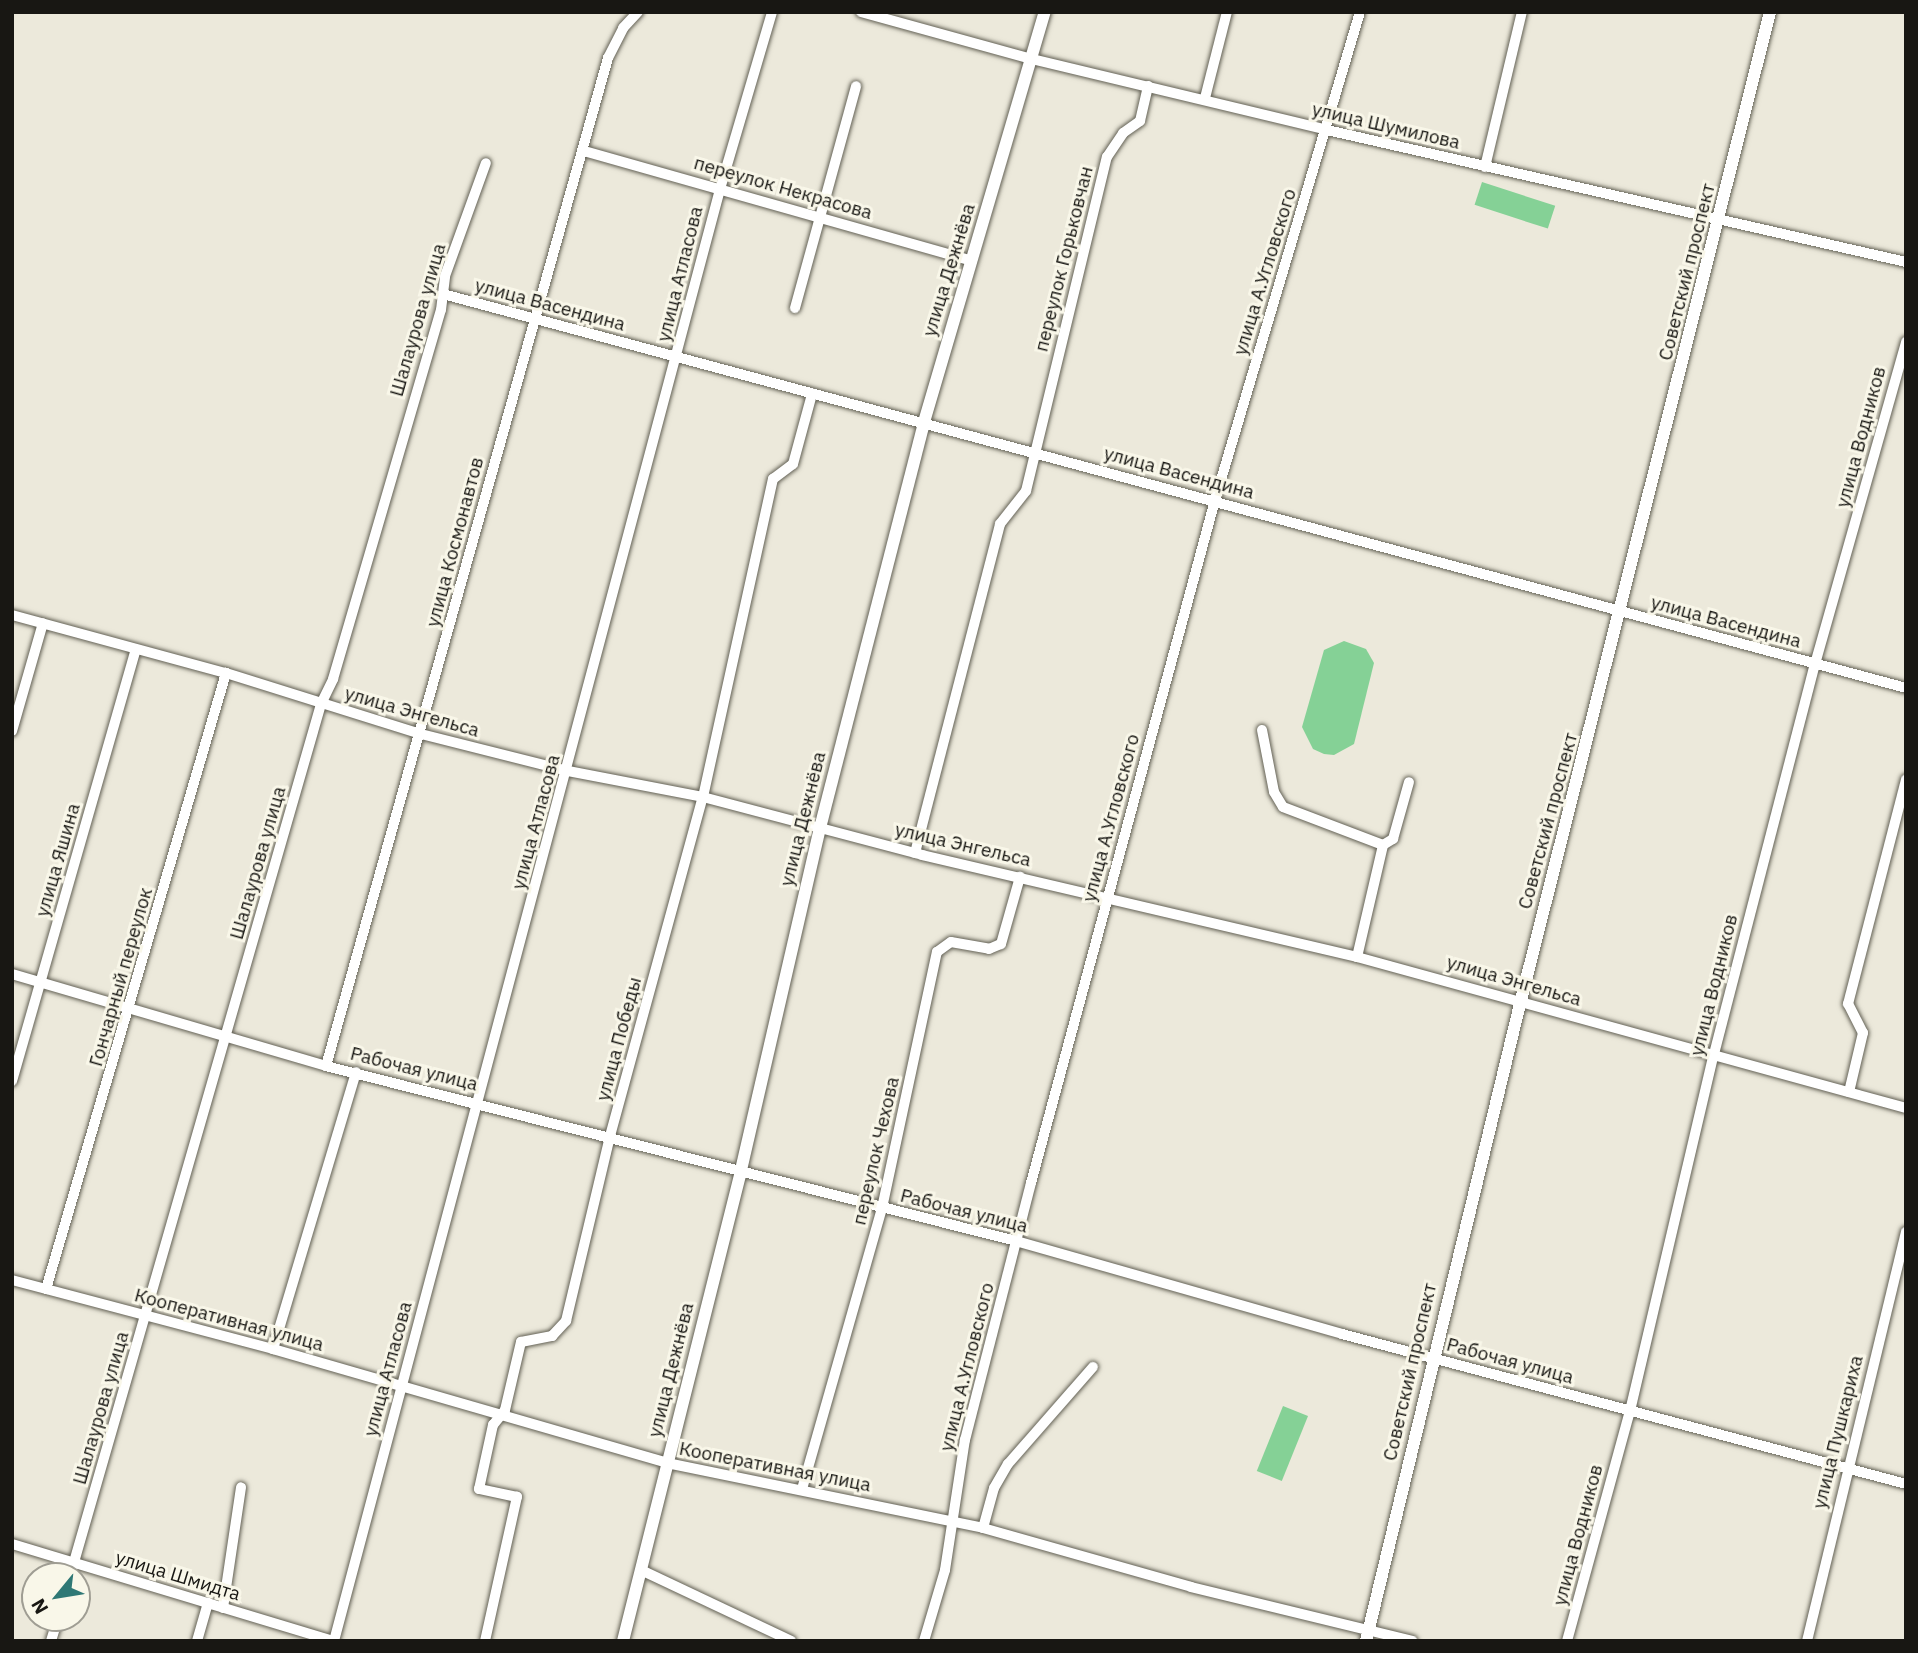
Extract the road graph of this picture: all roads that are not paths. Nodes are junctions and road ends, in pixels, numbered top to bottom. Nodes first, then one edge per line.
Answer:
1 (638, 12) edge
2 (772, 12) edge
3 (861, 12) edge
4 (1045, 12) edge
5 (1227, 12) edge
6 (1360, 12) edge
7 (1522, 12) edge
8 (1770, 12) edge
9 (1032, 59) junction
10 (856, 86) dead end
11 (1148, 86) junction
12 (1205, 98) junction
13 (1327, 130) junction
14 (584, 151) junction
15 (486, 163) dead end
16 (1485, 167) junction
17 (720, 189) junction
18 (821, 215) junction
19 (1720, 220) junction
20 (972, 261) junction
21 (1906, 262) edge
22 (443, 293) junction
23 (795, 309) dead end
24 (533, 321) junction
25 (1906, 342) edge
26 (677, 357) junction
27 (812, 394) junction
28 (924, 422) junction
29 (1036, 453) junction
30 (1214, 500) junction
31 (1621, 613) junction
32 (12, 615) edge
33 (43, 623) junction
34 (136, 649) junction
35 (1815, 664) junction
36 (226, 673) junction
37 (1906, 688) edge
38 (321, 705) junction
39 (1262, 730) dead end
40 (12, 731) edge
41 (421, 734) junction
42 (568, 772) junction
43 (1906, 779) edge
44 (1409, 782) dead end
45 (703, 797) junction
46 (820, 828) junction
47 (1383, 845) junction
48 (915, 853) junction
49 (1020, 877) junction
50 (1108, 899) junction
51 (1357, 957) junction
52 (12, 974) edge
53 (42, 983) junction
54 (1521, 1000) junction
55 (131, 1009) junction
56 (226, 1039) junction
57 (1713, 1058) junction
58 (326, 1066) junction
59 (356, 1072) junction
60 (12, 1081) edge
61 (1849, 1092) junction
62 (477, 1103) junction
63 (1906, 1108) edge
64 (610, 1136) junction
65 (741, 1170) junction
66 (882, 1208) junction
67 (1906, 1232) edge
68 (1016, 1241) junction
69 (14, 1281) edge
70 (46, 1289) junction
71 (12, 1294) edge
72 (146, 1315) junction
73 (273, 1349) junction
74 (1433, 1358) junction
75 (1093, 1367) dead end
76 (401, 1387) junction
77 (1630, 1412) junction
78 (499, 1416) junction
79 (667, 1463) junction
80 (1846, 1468) junction
81 (1906, 1484) edge
82 (241, 1487) dead end
83 (802, 1489) junction
84 (954, 1523) junction
85 (983, 1528) junction
86 (12, 1544) edge
87 (71, 1562) edge
88 (74, 1562) edge
89 (91, 1568) edge
90 (641, 1570) junction
91 (208, 1603) junction
92 (223, 1608) junction
93 (1367, 1635) edge
94 (197, 1641) edge
95 (333, 1641) edge
96 (485, 1641) edge
97 (623, 1641) edge
98 (791, 1641) edge
99 (924, 1641) edge
100 (1413, 1641) edge
101 (1567, 1641) edge
102 (1807, 1641) edge

1 - 14 street, улица Космонавтов
2 - 17 street, улица Атласова
3 - 9 street, улица Шумилова
4 - 9 main road, улица Дежнёва
5 - 12 street
6 - 13 street, улица А.Угловского
7 - 16 street
8 - 19 main road, Советский проспект
9 - 11 street, улица Шумилова
9 - 20 main road, улица Дежнёва
10 - 18 street
11 - 12 street, улица Шумилова
11 - 29 street, переулок Горьковчан
12 - 13 street, улица Шумилова
13 - 16 street, улица Шумилова
13 - 30 street, улица А.Угловского
14 - 17 street, переулок Некрасова
14 - 24 street, улица Космонавтов
15 - 22 street, Шалаурова улица
16 - 19 street, улица Шумилова
17 - 18 street, переулок Некрасова
17 - 26 street, улица Атласова
18 - 20 street, переулок Некрасова
18 - 23 street
19 - 21 street, улица Шумилова
19 - 31 main road, Советский проспект
20 - 28 main road, улица Дежнёва
22 - 24 street, улица Васендина
22 - 38 street, Шалаурова улица
24 - 26 street, улица Васендина
24 - 41 street, улица Космонавтов
25 - 35 street, улица Водников
26 - 27 street, улица Васендина
26 - 42 street, улица Атласова
27 - 28 street, улица Васендина
27 - 45 street, улица Победы
28 - 29 street, улица Васендина
28 - 46 main road, улица Дежнёва
29 - 30 street, улица Васендина
29 - 48 street
30 - 31 street, улица Васендина
30 - 50 street, улица А.Угловского
31 - 35 street, улица Васендина
31 - 54 main road, Советский проспект
32 - 33 street, улица Энгельса
33 - 34 street, улица Энгельса
33 - 40 street
34 - 36 street, улица Энгельса
34 - 53 street, улица Яшина
35 - 37 street, улица Васендина
35 - 57 street, улица Водников
36 - 38 street, улица Энгельса
36 - 55 street, Гончарный переулок
38 - 41 street, улица Энгельса
38 - 56 street, Шалаурова улица
39 - 47 street
41 - 42 street, улица Энгельса
41 - 58 street, улица Космонавтов
42 - 45 street, улица Энгельса
42 - 62 street, улица Атласова
43 - 61 street
44 - 47 street
45 - 46 street, улица Энгельса
45 - 64 street, улица Победы
46 - 48 street, улица Энгельса
46 - 65 main road, улица Дежнёва
47 - 51 street
48 - 49 street, улица Энгельса
49 - 50 street, улица Энгельса
49 - 66 street, переулок Чехова
50 - 51 street, улица Энгельса
50 - 68 street, улица А.Угловского
51 - 54 street, улица Энгельса
52 - 53 street, Рабочая улица
53 - 55 street, Рабочая улица
53 - 60 street, улица Яшина
54 - 57 street, улица Энгельса
54 - 74 main road, Советский проспект
55 - 56 street, Рабочая улица
55 - 70 street, Гончарный переулок
56 - 58 street, Рабочая улица
56 - 72 street, Шалаурова улица
57 - 61 street, улица Энгельса
57 - 77 street, улица Водников
58 - 59 street, Рабочая улица
59 - 62 street, Рабочая улица
59 - 73 street
61 - 63 street, улица Энгельса
62 - 64 street, Рабочая улица
62 - 76 street, улица Атласова
64 - 65 street, Рабочая улица
64 - 78 street, улица Победы
65 - 66 street, Рабочая улица
65 - 79 main road, улица Дежнёва
66 - 68 street, Рабочая улица
66 - 83 street, переулок Чехова
67 - 80 street, улица Пушкариха
68 - 74 street, Рабочая улица
68 - 84 street, улица А.Угловского
69 - 70 street, Кооперативная улица
69 - 71 street
70 - 72 street, Кооперативная улица
72 - 73 street, Кооперативная улица
72 - 88 street, Шалаурова улица
73 - 76 street, Кооперативная улица
74 - 77 street, Рабочая улица
74 - 93 main road, Советский проспект
75 - 85 street
76 - 78 street, Кооперативная улица
76 - 95 street, улица Атласова
77 - 80 street, Рабочая улица
77 - 101 street, улица Водников
78 - 79 street, Кооперативная улица
78 - 96 street, улица Победы
79 - 83 street, Кооперативная улица
79 - 90 main road, улица Дежнёва
80 - 81 street, Рабочая улица
80 - 102 street, улица Пушкариха
82 - 92 street
83 - 84 street, Кооперативная улица
84 - 85 street, Кооперативная улица
84 - 99 street, улица А.Угловского
85 - 93 street, Кооперативная улица
86 - 87 street, улица Шмидта
89 - 91 street, улица Шмидта
90 - 97 main road, улица Дежнёва
90 - 98 street
91 - 92 street, улица Шмидта
91 - 94 street
92 - 95 street, улица Шмидта
93 - 100 street, Кооперативная улица

